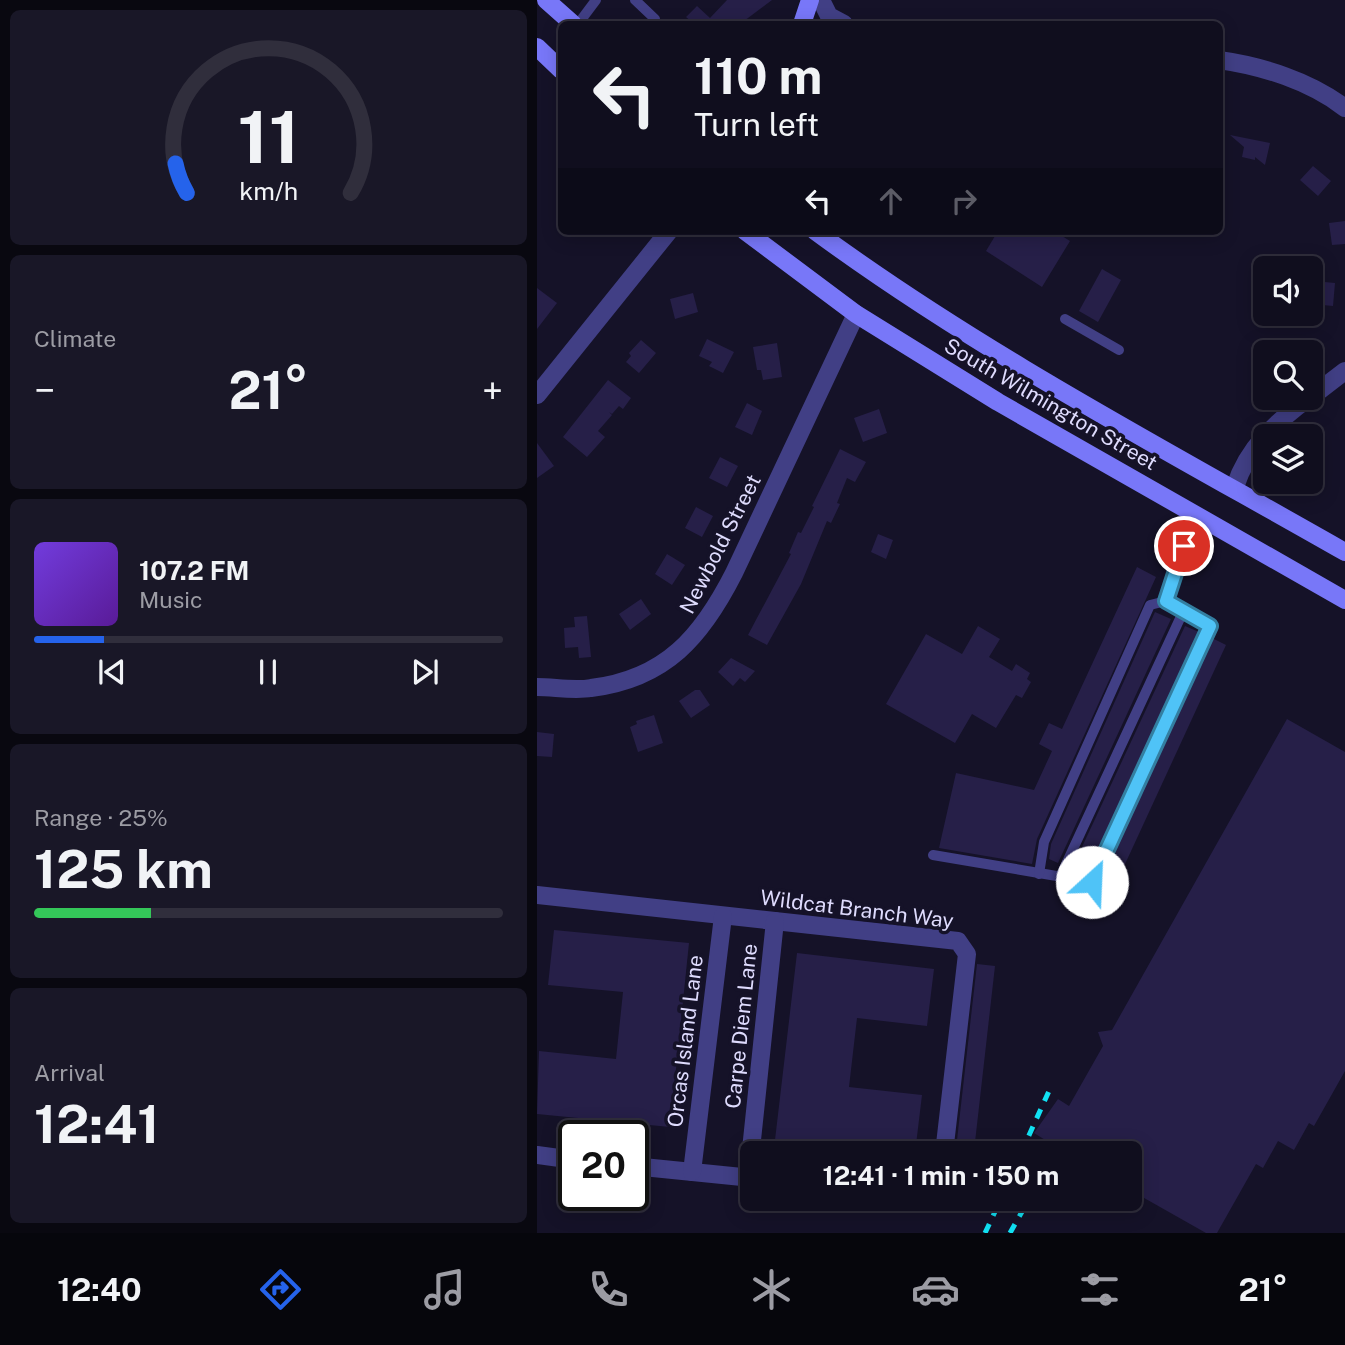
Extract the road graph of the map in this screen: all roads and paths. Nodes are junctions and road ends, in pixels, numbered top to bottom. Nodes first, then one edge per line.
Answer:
1 (546, 0) edge
2 (596, 0) edge
3 (635, 0) edge
4 (811, 0) edge
5 (821, 0) edge
6 (655, 19) dead end
7 (570, 21) edge
8 (580, 21) edge
9 (803, 21) edge
10 (838, 21) edge
11 (537, 47) edge
12 (1223, 61) edge
13 (558, 67) edge
14 (1345, 108) edge
15 (666, 235) edge
16 (750, 235) edge
17 (820, 235) edge
18 (856, 314) junction
19 (1065, 319) dead end
20 (1119, 350) dead end
21 (1345, 371) edge
22 (1323, 387) edge
23 (537, 395) edge
24 (1295, 410) edge
25 (1235, 488) junction
26 (1194, 514) junction
27 (1345, 552) edge
28 (1345, 600) edge
29 (1166, 601) junction
30 (1183, 612) junction
31 (537, 687) edge
32 (933, 855) dead end
33 (1039, 874) junction
34 (1060, 877) junction
35 (537, 895) edge
36 (723, 916) junction
37 (775, 921) junction
38 (754, 1141) edge
39 (945, 1141) edge
40 (537, 1155) edge
41 (558, 1158) edge
42 (649, 1168) edge
43 (692, 1172) junction
44 (740, 1177) edge

1 - 7 main road
2 - 8 lane
3 - 6 lane
4 - 9 main road
5 - 10 street
11 - 13 main road
12 - 14 street
15 - 23 street
16 - 18 main road, South Wilmington Street
17 - 25 main road, South Wilmington Street
18 - 26 main road, South Wilmington Street
18 - 31 street, Newbold Street
19 - 20 lane
21 - 22 street
24 - 25 street
25 - 27 main road, South Wilmington Street
26 - 28 main road, South Wilmington Street
26 - 29 lane
29 - 30 lane
29 - 33 lane
30 - 34 lane
30 - 34 lane
32 - 33 lane
33 - 34 lane
35 - 36 street, Wildcat Branch Way
36 - 37 street, Wildcat Branch Way
36 - 43 street, Orcas Island Lane
37 - 38 street, Carpe Diem Lane
37 - 39 street, Wildcat Branch Way
40 - 41 street
42 - 43 street
43 - 44 street

